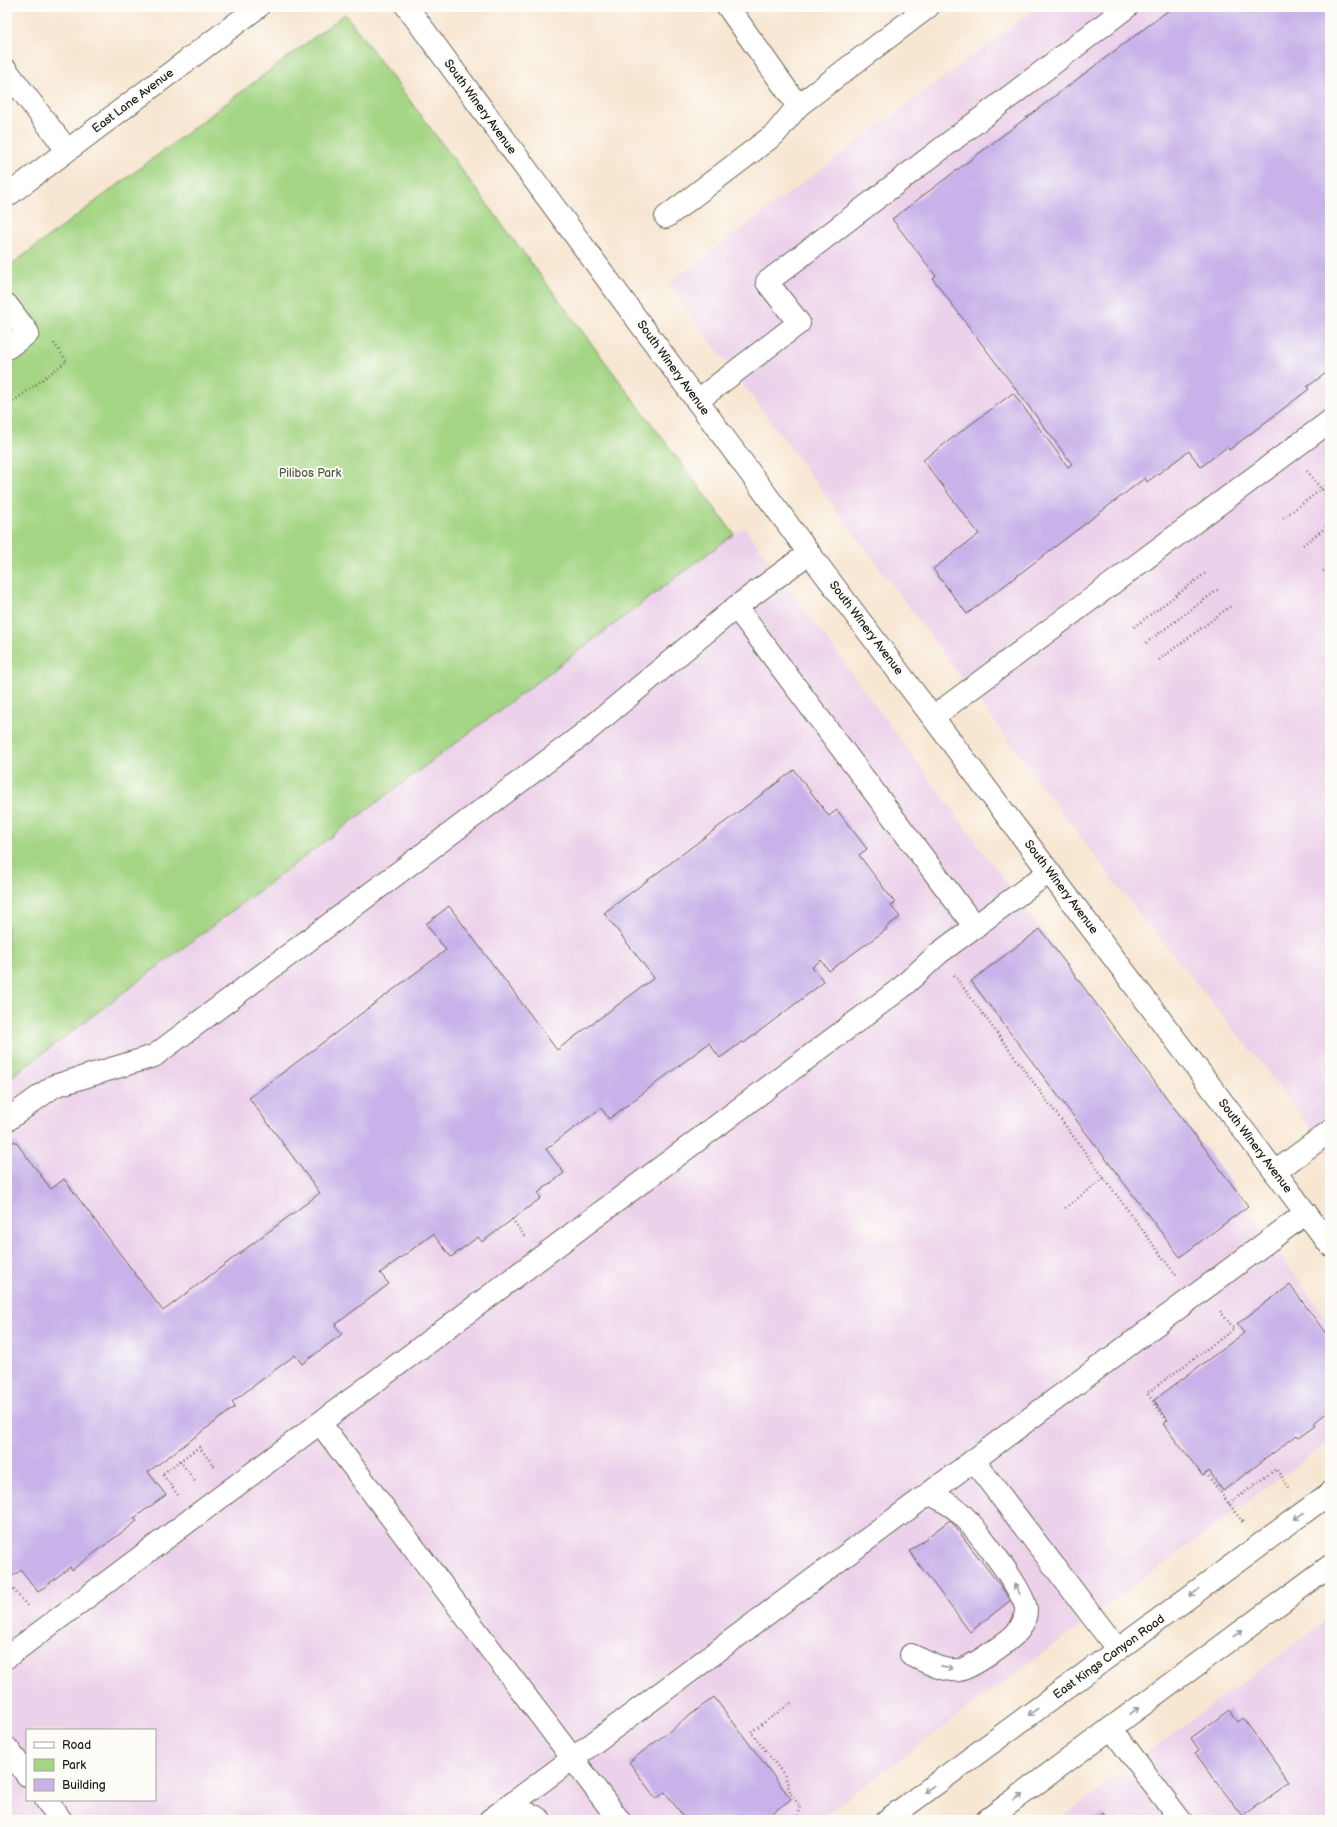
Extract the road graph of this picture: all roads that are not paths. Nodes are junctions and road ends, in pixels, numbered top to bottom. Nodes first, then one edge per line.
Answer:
1 (258, 7) edge
2 (407, 7) edge
3 (728, 7) edge
4 (928, 7) edge
5 (1127, 7) edge
6 (7, 71) edge
7 (798, 106) junction
8 (67, 150) junction
9 (7, 196) edge
10 (666, 217) dead end
11 (7, 305) edge
12 (7, 348) edge
13 (697, 401) junction
14 (1330, 421) edge
15 (809, 553) junction
16 (736, 608) junction
17 (933, 716) junction
18 (1049, 872) junction
19 (975, 926) junction
20 (7, 1120) edge
21 (1330, 1131) edge
22 (1275, 1172) junction
23 (1306, 1213) junction
24 (1330, 1245) edge
25 (320, 1423) junction
26 (974, 1461) junction
27 (930, 1493) junction
28 (1330, 1493) edge
29 (1330, 1566) edge
30 (1118, 1650) junction
31 (911, 1655) dead end
32 (7, 1657) edge
33 (1111, 1728) junction
34 (7, 1748) edge
35 (572, 1759) junction
36 (26, 1774) edge
37 (47, 1801) edge
38 (509, 1806) junction
39 (61, 1820) edge
40 (490, 1820) edge
41 (540, 1820) edge
42 (619, 1820) edge
43 (887, 1820) edge
44 (987, 1820) edge
45 (1180, 1820) edge

1 - 8 street, East Lane Avenue
2 - 13 street, South Winery Avenue
3 - 7 street
4 - 7 street
5 - 13 street
6 - 8 street
7 - 10 street
8 - 9 street, East Lane Avenue
11 - 12 street
13 - 15 street, South Winery Avenue
14 - 17 street
15 - 16 street
15 - 17 street, South Winery Avenue
16 - 19 street
16 - 20 street
17 - 18 street, South Winery Avenue
18 - 19 street
18 - 22 street, South Winery Avenue
19 - 25 street
21 - 22 street
22 - 23 street, South Winery Avenue
23 - 24 street, South Winery Avenue
23 - 26 street
25 - 32 street
25 - 35 street
26 - 27 street
26 - 30 street
31 -> 27 street
27 - 35 street
28 -> 30 street, East Kings Canyon Road
33 -> 29 street
30 -> 43 street, East Kings Canyon Road
44 -> 33 street
33 - 45 street
34 - 36 street
35 - 38 street
35 - 42 street
37 - 39 street
38 - 40 street
38 - 41 street

